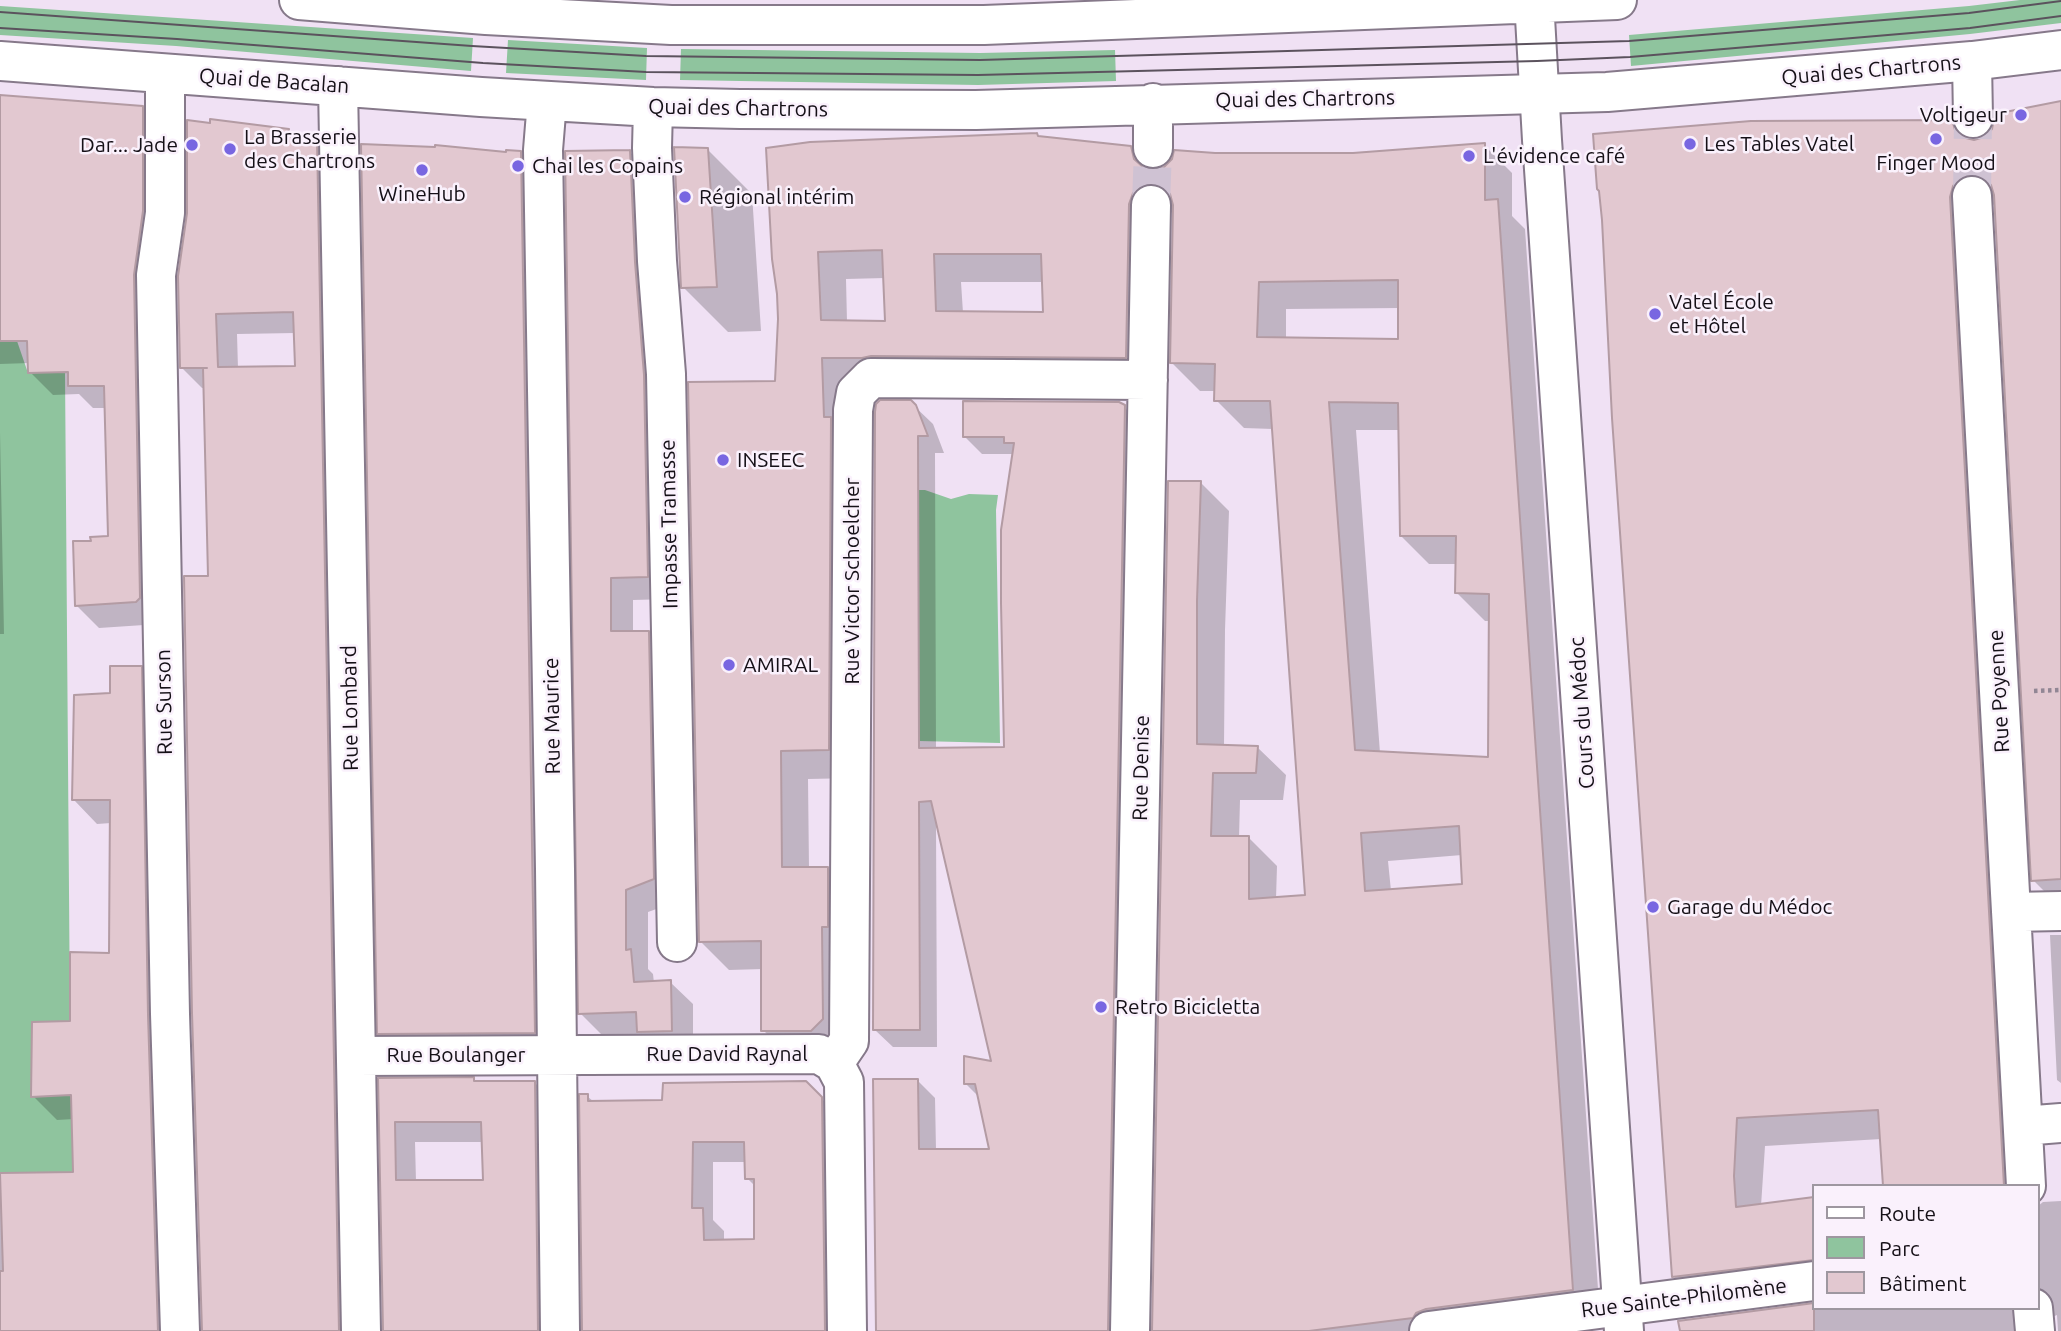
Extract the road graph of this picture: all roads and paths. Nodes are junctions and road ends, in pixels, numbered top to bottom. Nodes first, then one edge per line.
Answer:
1 (299, 0) edge
2 (1617, 0) edge
3 (1534, 2) edge
4 (2061, 50) edge
5 (0, 61) edge
6 (1972, 61) junction
7 (165, 74) junction
8 (338, 86) junction
9 (1539, 94) junction
10 (547, 100) junction
11 (1153, 103) junction
12 (653, 107) junction
13 (1973, 118) tunnel mouth
14 (1153, 148) tunnel mouth
15 (1972, 197) tunnel mouth
16 (1151, 205) tunnel mouth
17 (1148, 380) junction
18 (2061, 911) edge
19 (2011, 912) junction
20 (677, 942) dead end
21 (557, 1055) junction
22 (356, 1056) junction
23 (834, 1063) junction
24 (2061, 1123) edge
25 (2023, 1126) junction
26 (2026, 1184) edge
27 (1812, 1281) edge
28 (2033, 1310) edge
29 (1623, 1318) edge
30 (180, 1331) edge
31 (361, 1331) edge
32 (559, 1331) edge
33 (847, 1331) edge
34 (1130, 1331) edge
35 (1429, 1331) edge
36 (2035, 1331) edge

1 - 3 street
2 - 3 street
3 - 9 street, Cours du Médoc
4 - 6 street, Quai des Chartrons
5 - 7 street, Quai de Bacalan
6 - 9 street, Quai des Chartrons
6 - 13 street
7 - 8 street, Quai de Bacalan
7 - 30 street, Rue Surson
8 - 10 street, Quai de Bacalan
8 - 22 street, Rue Lombard
9 - 11 street, Quai des Chartrons
9 - 29 street, Cours du Médoc
10 - 12 street, Quai des Chartrons
10 - 21 street, Rue Maurice
11 - 12 street, Quai des Chartrons
11 - 14 street
12 - 20 street, Impasse Tramasse
15 - 19 street, Rue Poyenne
16 - 17 street, Rue Denise
17 - 23 street, Rue Victor Schoelcher
17 - 34 street, Rue Denise
18 - 19 street
19 - 25 street, Rue Poyenne
21 - 22 street, Rue Boulanger
21 - 23 street, Rue David Raynal
21 - 32 street, Rue Maurice
22 - 31 street, Rue Lombard
23 - 33 street, Rue David Raynal
24 - 25 street
25 - 26 street, Rue Poyenne
27 - 29 street, Rue Sainte-Philomène
28 - 36 street
29 - 35 street, Rue Sainte-Philomène

